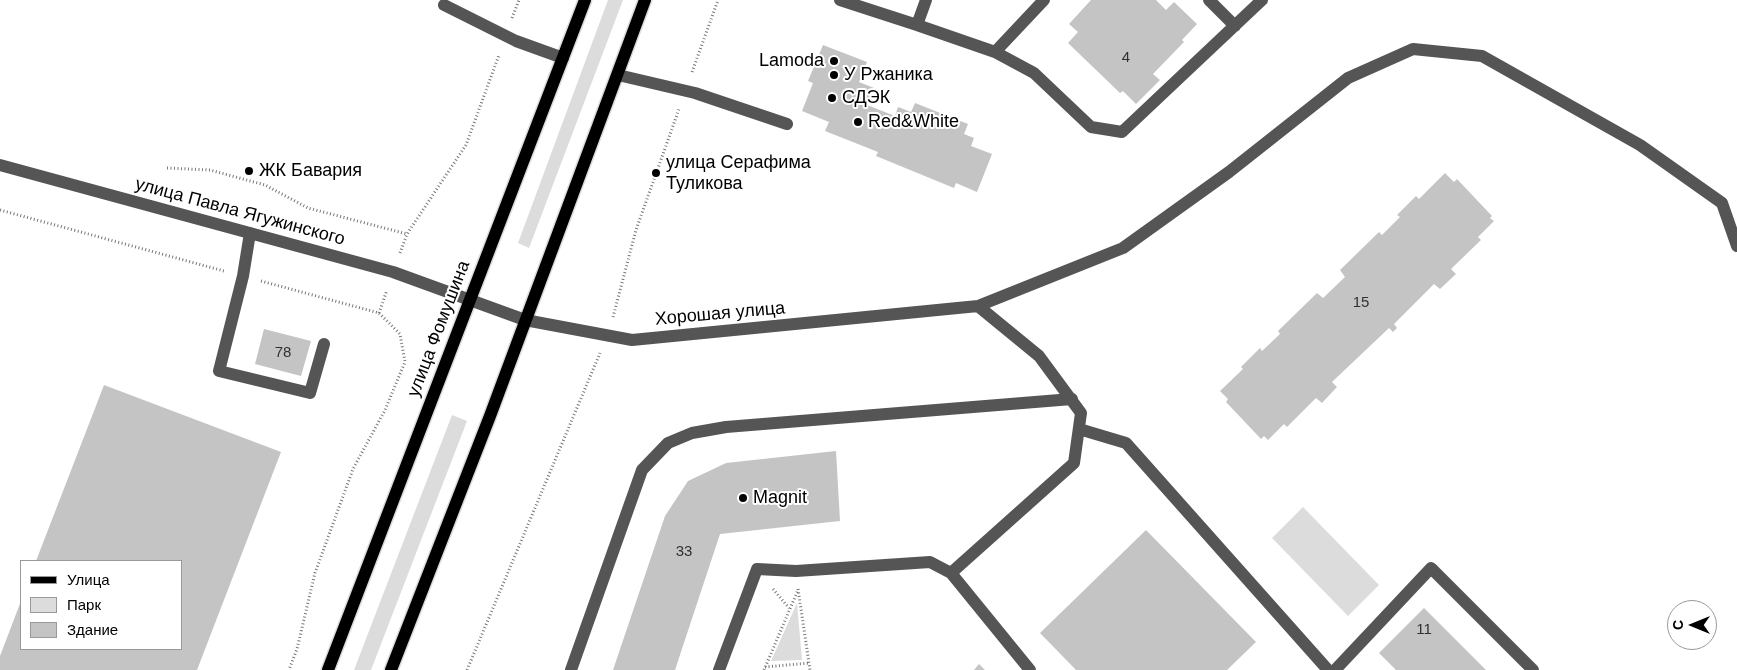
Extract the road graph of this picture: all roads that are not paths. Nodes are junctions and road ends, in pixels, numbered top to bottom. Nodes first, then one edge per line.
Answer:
1 (585, 0) edge
2 (645, 0) edge
3 (840, 0) edge
4 (926, 0) edge
5 (1044, 0) edge
6 (1209, 0) edge
7 (1262, 0) edge
8 (444, 6) dead end
9 (917, 25) junction
10 (1236, 26) junction
11 (995, 52) junction
12 (563, 58) junction
13 (618, 74) junction
14 (787, 124) dead end
15 (0, 165) edge
16 (250, 233) junction
17 (1737, 246) edge
18 (469, 299) junction
19 (978, 306) junction
20 (525, 320) junction
21 (324, 344) dead end
22 (1072, 399) junction
23 (1079, 429) junction
24 (951, 573) junction
25 (328, 670) edge
26 (391, 670) edge
27 (571, 670) edge
28 (719, 670) edge
29 (1030, 670) edge
30 (1328, 670) edge
31 (1335, 670) edge
32 (1533, 670) edge

1 - 12 main road, улица Фомушина
2 - 13 main road
3 - 9 street
4 - 9 street
5 - 11 street
6 - 10 street
7 - 10 street
8 - 12 street
9 - 11 street
10 - 11 street
12 - 18 main road, улица Фомушина
13 - 14 street
13 - 20 main road
15 - 16 street, улица Павла Ягужинского
16 - 18 street, улица Павла Ягужинского
16 - 21 street
17 - 19 street, Хорошая улица
18 - 20 street, Хорошая улица
18 - 25 main road, улица Фомушина
19 - 20 street, Хорошая улица
19 - 22 street
20 - 26 main road
22 - 23 street
22 - 27 street
23 - 24 street
23 - 30 street
24 - 28 street
24 - 29 street
31 - 32 street

